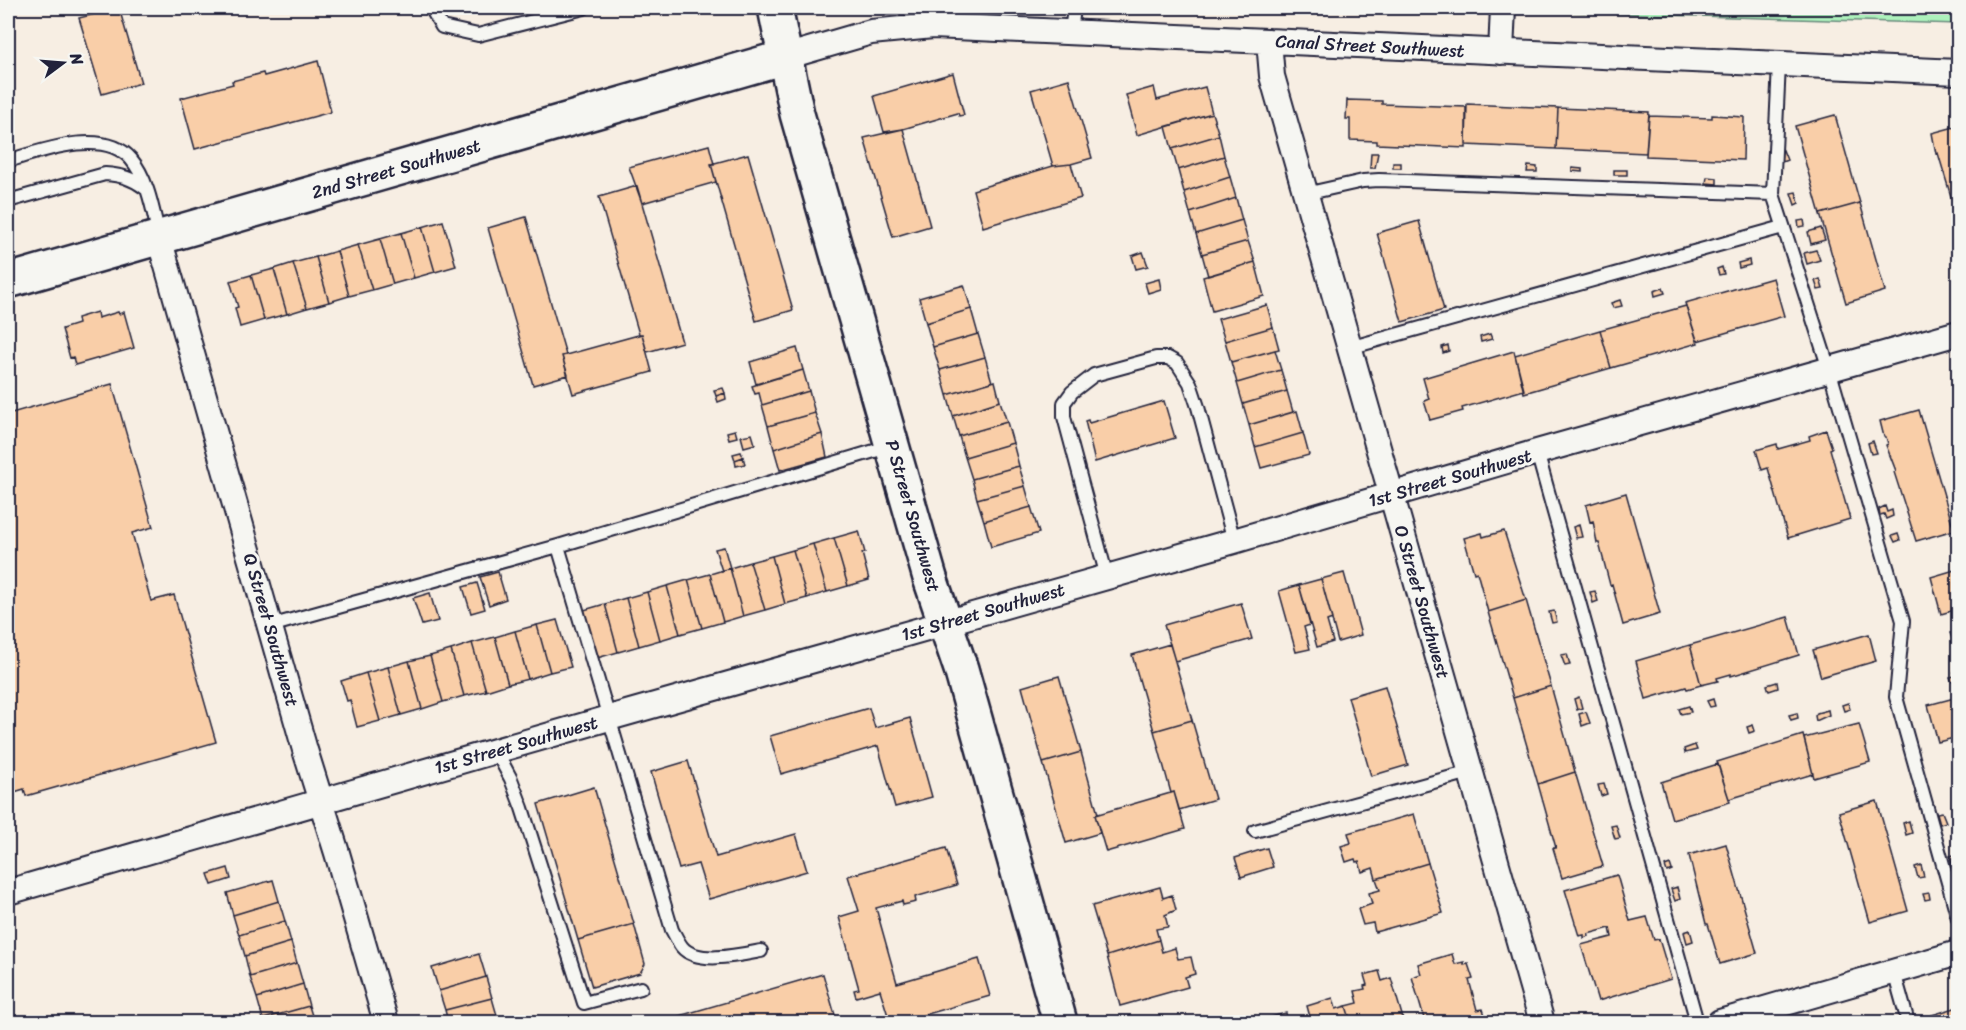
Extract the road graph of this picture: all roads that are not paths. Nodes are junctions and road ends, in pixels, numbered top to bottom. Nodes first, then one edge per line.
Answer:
1 (431, 8) edge
2 (584, 8) edge
3 (775, 8) edge
4 (1074, 8) edge
5 (1503, 8) edge
6 (1071, 32) junction
7 (1269, 41) junction
8 (1501, 52) junction
9 (784, 57) junction
10 (1779, 64) junction
11 (1959, 72) edge
12 (8, 161) edge
13 (146, 189) junction
14 (1305, 194) junction
15 (1773, 194) junction
16 (8, 201) edge
17 (1783, 227) junction
18 (159, 238) junction
19 (8, 281) edge
20 (1959, 333) edge
21 (1349, 348) junction
22 (1829, 369) junction
23 (892, 446) junction
24 (1537, 452) junction
25 (1391, 495) junction
26 (1234, 541) junction
27 (558, 546) junction
28 (1107, 577) junction
29 (945, 622) junction
30 (270, 626) junction
31 (609, 718) junction
32 (496, 751) junction
33 (1470, 772) junction
34 (322, 801) junction
35 (1255, 831) dead end
36 (8, 892) edge
37 (1959, 918) edge
38 (761, 951) dead end
39 (1959, 953) edge
40 (1894, 972) junction
41 (641, 988) dead end
42 (1727, 1022) edge
43 (386, 1023) edge
44 (1060, 1023) edge
45 (1542, 1023) edge
46 (1698, 1023) edge
47 (1908, 1023) edge

1 - 2 lane
3 - 9 street, P Street Southwest
4 - 6 lane
5 - 8 street
6 - 7 street, Canal Street Southwest
6 - 9 street, Canal Street Southwest
7 - 8 street, Canal Street Southwest
7 - 14 street, O Street Southwest
8 - 10 street, Canal Street Southwest
9 - 18 street, 2nd Street Southwest
9 - 23 street, P Street Southwest
10 - 11 street, Canal Street Southwest
10 - 15 lane
12 - 13 lane
13 - 16 lane
13 - 18 lane
14 - 15 lane
14 - 21 street, O Street Southwest
15 - 17 lane
17 - 21 lane
17 - 22 lane
18 - 19 street, 2nd Street Southwest
18 - 30 street, Q Street Southwest
20 - 22 street, 1st Street Southwest
21 - 25 street, O Street Southwest
22 - 24 street, 1st Street Southwest
22 - 37 lane
23 - 27 lane
23 - 29 street, P Street Southwest
24 - 25 street, 1st Street Southwest
24 - 46 lane
25 - 26 street, 1st Street Southwest
25 - 33 street, O Street Southwest
26 - 28 street, 1st Street Southwest
26 - 28 lane
27 - 30 lane
27 - 31 lane
28 - 29 street, 1st Street Southwest
29 - 31 street, 1st Street Southwest
29 - 44 street, P Street Southwest
30 - 34 street, Q Street Southwest
31 - 32 street, 1st Street Southwest
31 - 38 lane
32 - 34 street, 1st Street Southwest
32 - 41 lane
33 - 35 lane
33 - 45 street, O Street Southwest
34 - 36 street, 1st Street Southwest
34 - 43 street, Q Street Southwest
39 - 40 street
40 - 42 street
40 - 47 lane

